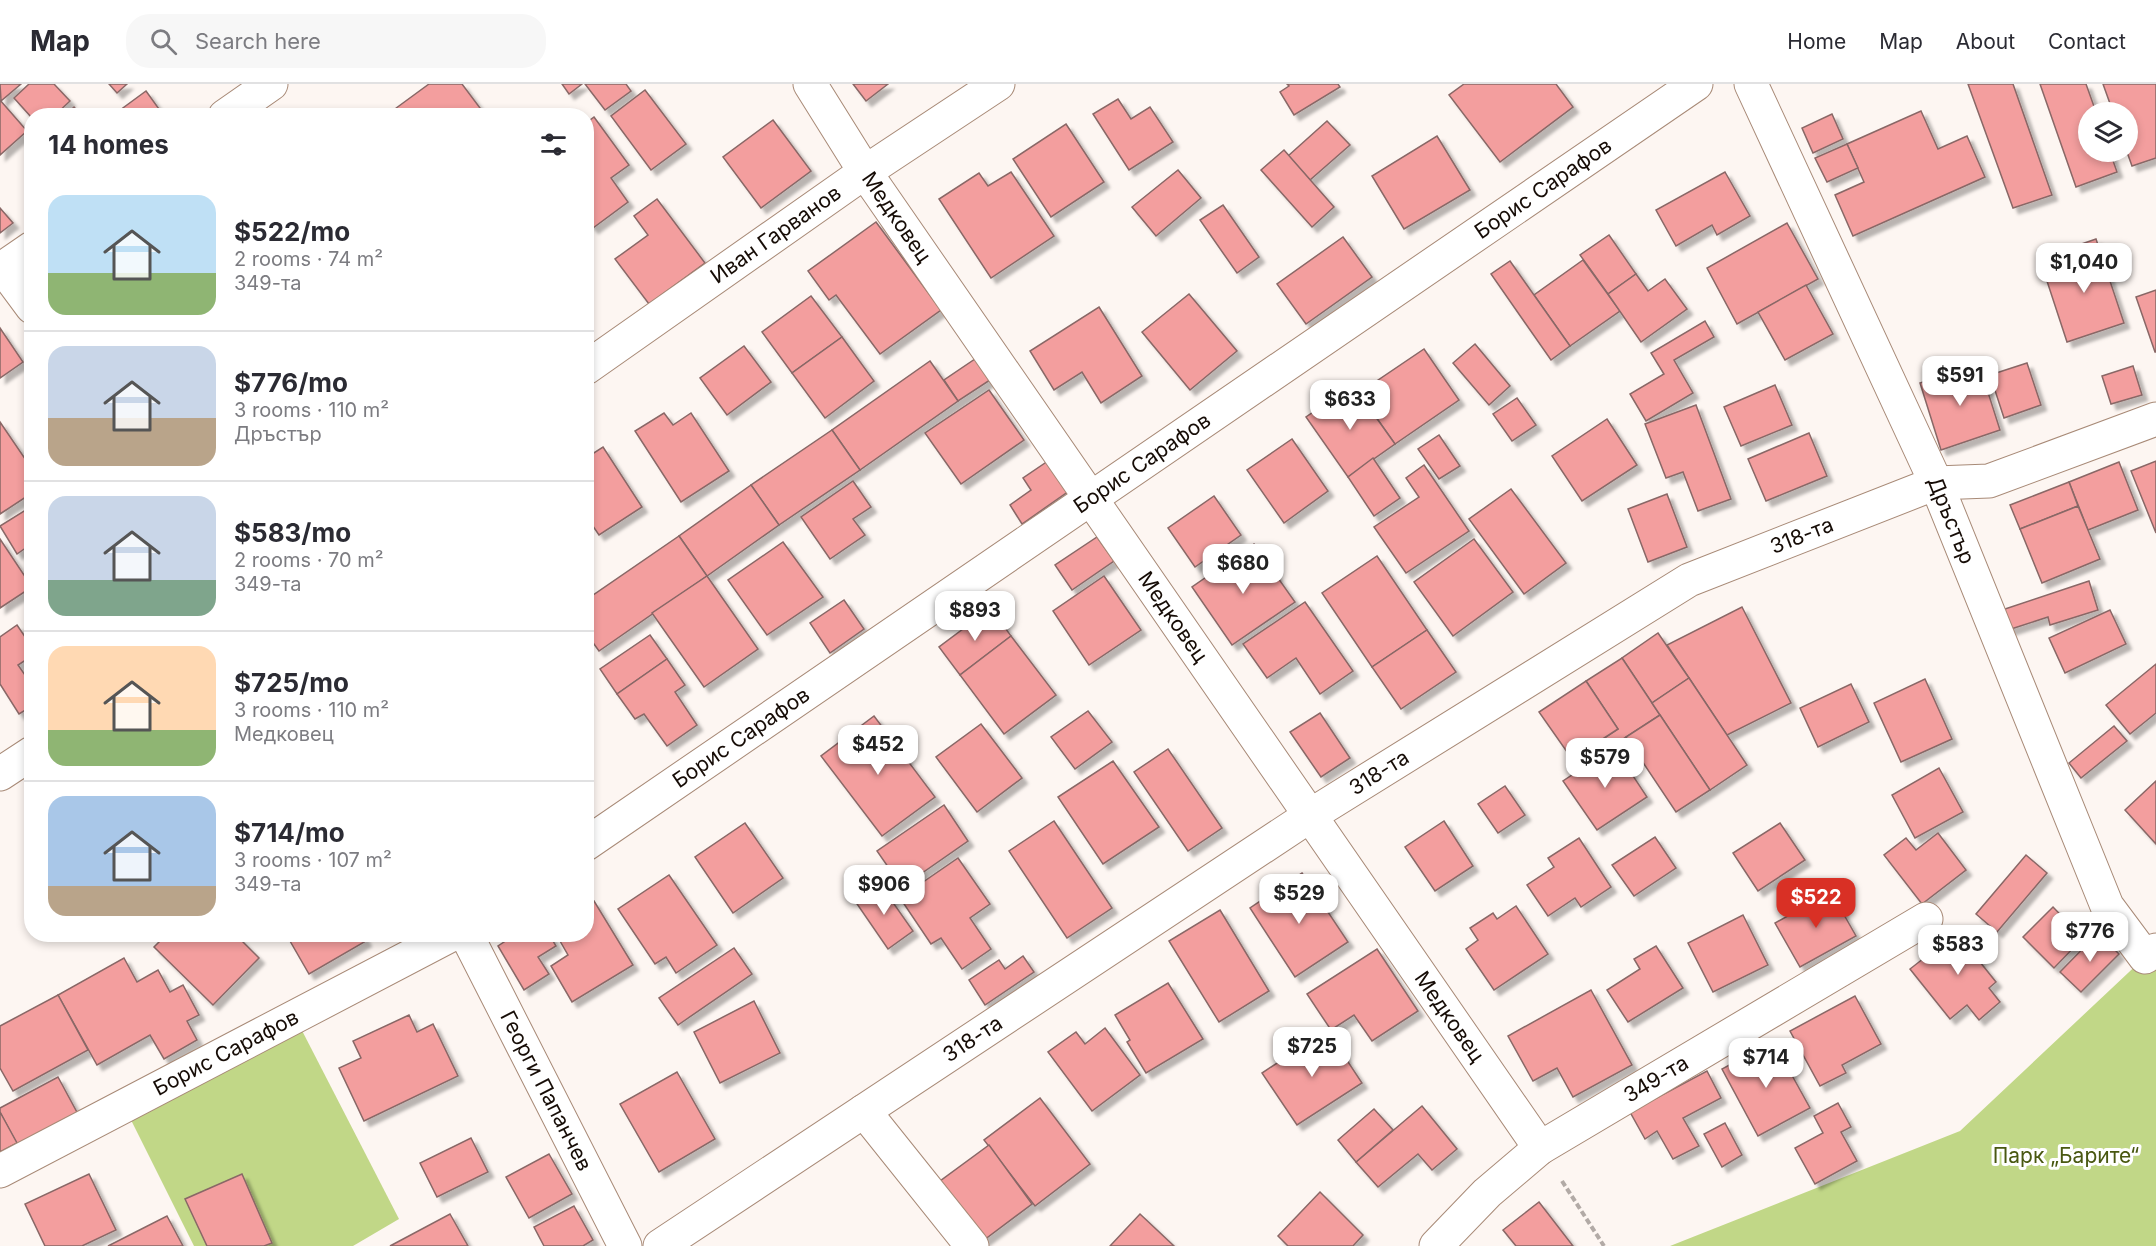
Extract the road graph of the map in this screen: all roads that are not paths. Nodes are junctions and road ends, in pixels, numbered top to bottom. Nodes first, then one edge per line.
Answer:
1 (271, 84) edge
2 (810, 84) edge
3 (998, 84) edge
4 (1696, 84) edge
5 (1751, 84) edge
6 (236, 108) edge
7 (865, 172) junction
8 (24, 254) edge
9 (2, 269) edge
10 (24, 297) edge
11 (594, 362) edge
12 (2156, 419) edge
13 (1936, 483) junction
14 (1091, 498) junction
15 (24, 758) edge
16 (0, 774) edge
17 (1311, 815) junction
18 (594, 839) edge
19 (1926, 919) dead end
20 (438, 942) edge
21 (470, 942) edge
22 (2151, 953) edge
23 (864, 1111) junction
24 (1540, 1148) junction
25 (0, 1171) edge
26 (626, 1246) edge
27 (660, 1246) edge
28 (972, 1246) edge
29 (1437, 1246) edge

1 - 6 street
2 - 7 street, Медковец
3 - 7 street, Иван Гарванов
4 - 14 street, Борис Сарафов
5 - 13 street, Дръстър
7 - 11 street, Иван Гарванов
7 - 14 street, Медковец
8 - 9 street
9 - 10 street
12 - 13 street, 318-та
13 - 17 street, 318-та
13 - 22 street, Дръстър
14 - 17 street, Медковец
14 - 18 street, Борис Сарафов
15 - 16 street
17 - 23 street, 318-та
17 - 24 street, Медковец
19 - 24 street, 349-та
20 - 25 street, Борис Сарафов
21 - 26 street, Георги Папанчев
23 - 27 street, 318-та
23 - 28 street
24 - 29 street, 349-та

